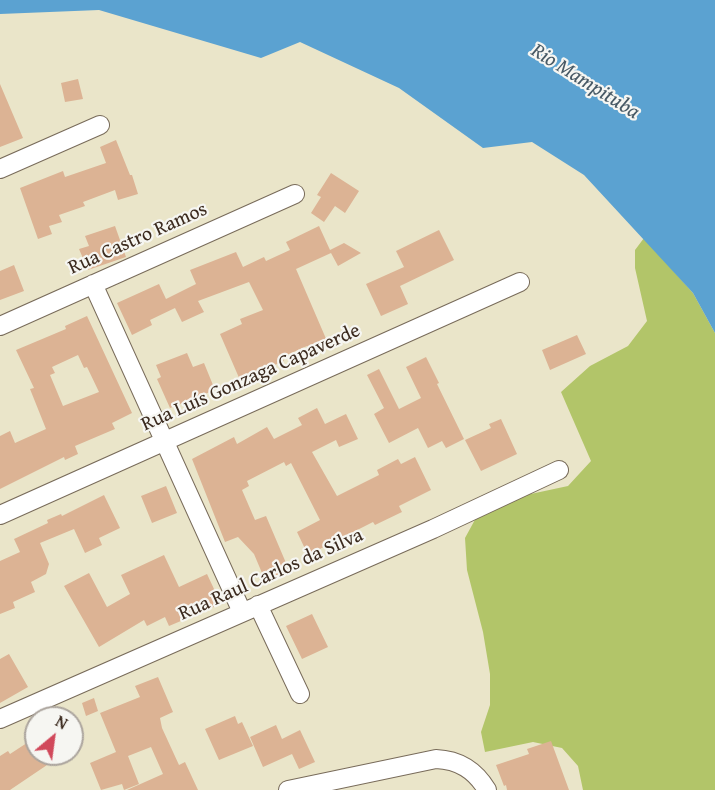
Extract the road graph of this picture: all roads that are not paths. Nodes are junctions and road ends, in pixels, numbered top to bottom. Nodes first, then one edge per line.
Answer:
1 (100, 125) dead end
2 (0, 169) edge
3 (295, 194) dead end
4 (520, 282) dead end
5 (93, 284) junction
6 (0, 326) edge
7 (164, 441) junction
8 (559, 470) dead end
9 (0, 515) edge
10 (250, 609) junction
11 (300, 694) dead end
12 (0, 719) edge
13 (288, 790) edge
14 (487, 790) edge

1 - 2 street
3 - 5 street, Rua Castro Ramos
4 - 7 street, Rua Luís Gonzaga Capaverde
5 - 6 street, Rua Castro Ramos
5 - 7 street
7 - 9 street, Rua Luís Gonzaga Capaverde
7 - 10 street
8 - 10 street, Rua Raul Carlos da Silva
10 - 11 street
10 - 12 street, Rua Raul Carlos da Silva
13 - 14 street

